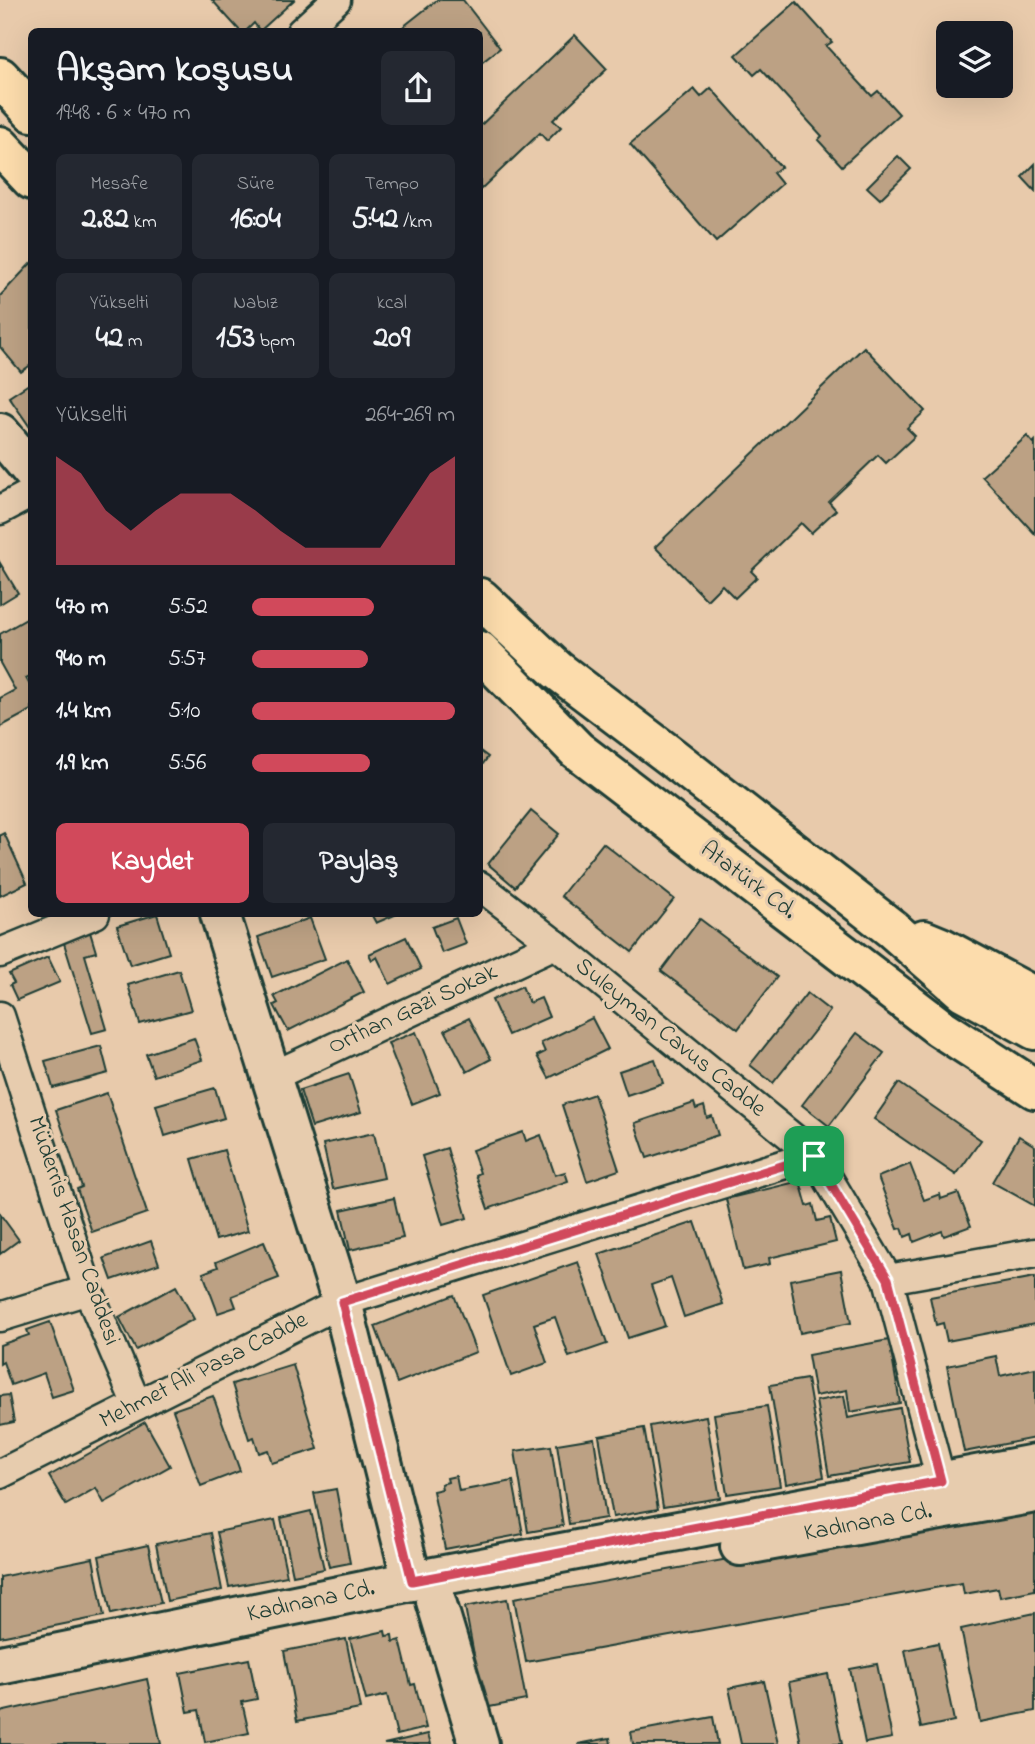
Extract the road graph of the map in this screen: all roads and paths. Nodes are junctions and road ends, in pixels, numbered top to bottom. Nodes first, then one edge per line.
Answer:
1 (336, 0) edge
2 (305, 28) edge
3 (0, 77) edge
4 (28, 108) edge
5 (0, 146) edge
6 (28, 176) edge
7 (0, 433) edge
8 (28, 466) edge
9 (28, 495) edge
10 (0, 510) edge
11 (483, 601) edge
12 (484, 664) edge
13 (483, 888) edge
14 (88, 917) edge
15 (221, 917) edge
16 (892, 929) junction
17 (555, 944) junction
18 (0, 953) edge
19 (868, 972) junction
20 (1035, 997) edge
21 (0, 1016) edge
22 (1035, 1030) edge
23 (1035, 1059) edge
24 (271, 1077) junction
25 (1035, 1089) edge
26 (814, 1156) junction
27 (1035, 1253) edge
28 (888, 1279) junction
29 (88, 1290) junction
30 (342, 1302) junction
31 (0, 1317) edge
32 (137, 1405) junction
33 (1035, 1464) edge
34 (0, 1474) edge
35 (941, 1481) junction
36 (1035, 1493) edge
37 (424, 1591) junction
38 (0, 1665) edge
39 (0, 1692) edge
40 (479, 1744) edge

1 - 2 street
3 - 4 main road
5 - 6 main road
7 - 8 street
9 - 10 street
11 - 16 main road, Atatürk Cd.
12 - 19 main road, Atatürk Cd.
13 - 17 street, Suleyman Cavus Cadde
14 - 18 street
15 - 24 street
16 - 20 main road, Atatürk Cd.
16 - 22 main road, Atatürk Cd.
17 - 24 street, Orthan Gazi Sokak
17 - 26 street, Suleyman Cavus Cadde
19 - 23 main road
19 - 25 main road, Atatürk Cd.
21 - 29 street, Müderris Hasan Caddesi
24 - 30 street
26 - 28 street, Suleyman Cavus Cadde
26 - 30 street, Mehmet Ali Pasa Cadde
27 - 28 street
28 - 35 street, Suleyman Cavus Cadde
29 - 31 street
29 - 32 street, Müderris Hasan Caddesi
30 - 32 street, Mehmet Ali Pasa Cadde
30 - 37 street
32 - 34 street, Mehmet Ali Pasa Cadde
33 - 35 street, Kadınana Cd.
35 - 37 street, Kadınana Cd.
36 - 37 street, Kadınana Cd.
37 - 38 street, Kadınana Cd.
37 - 39 street, Kadınana Cd.
37 - 40 street

